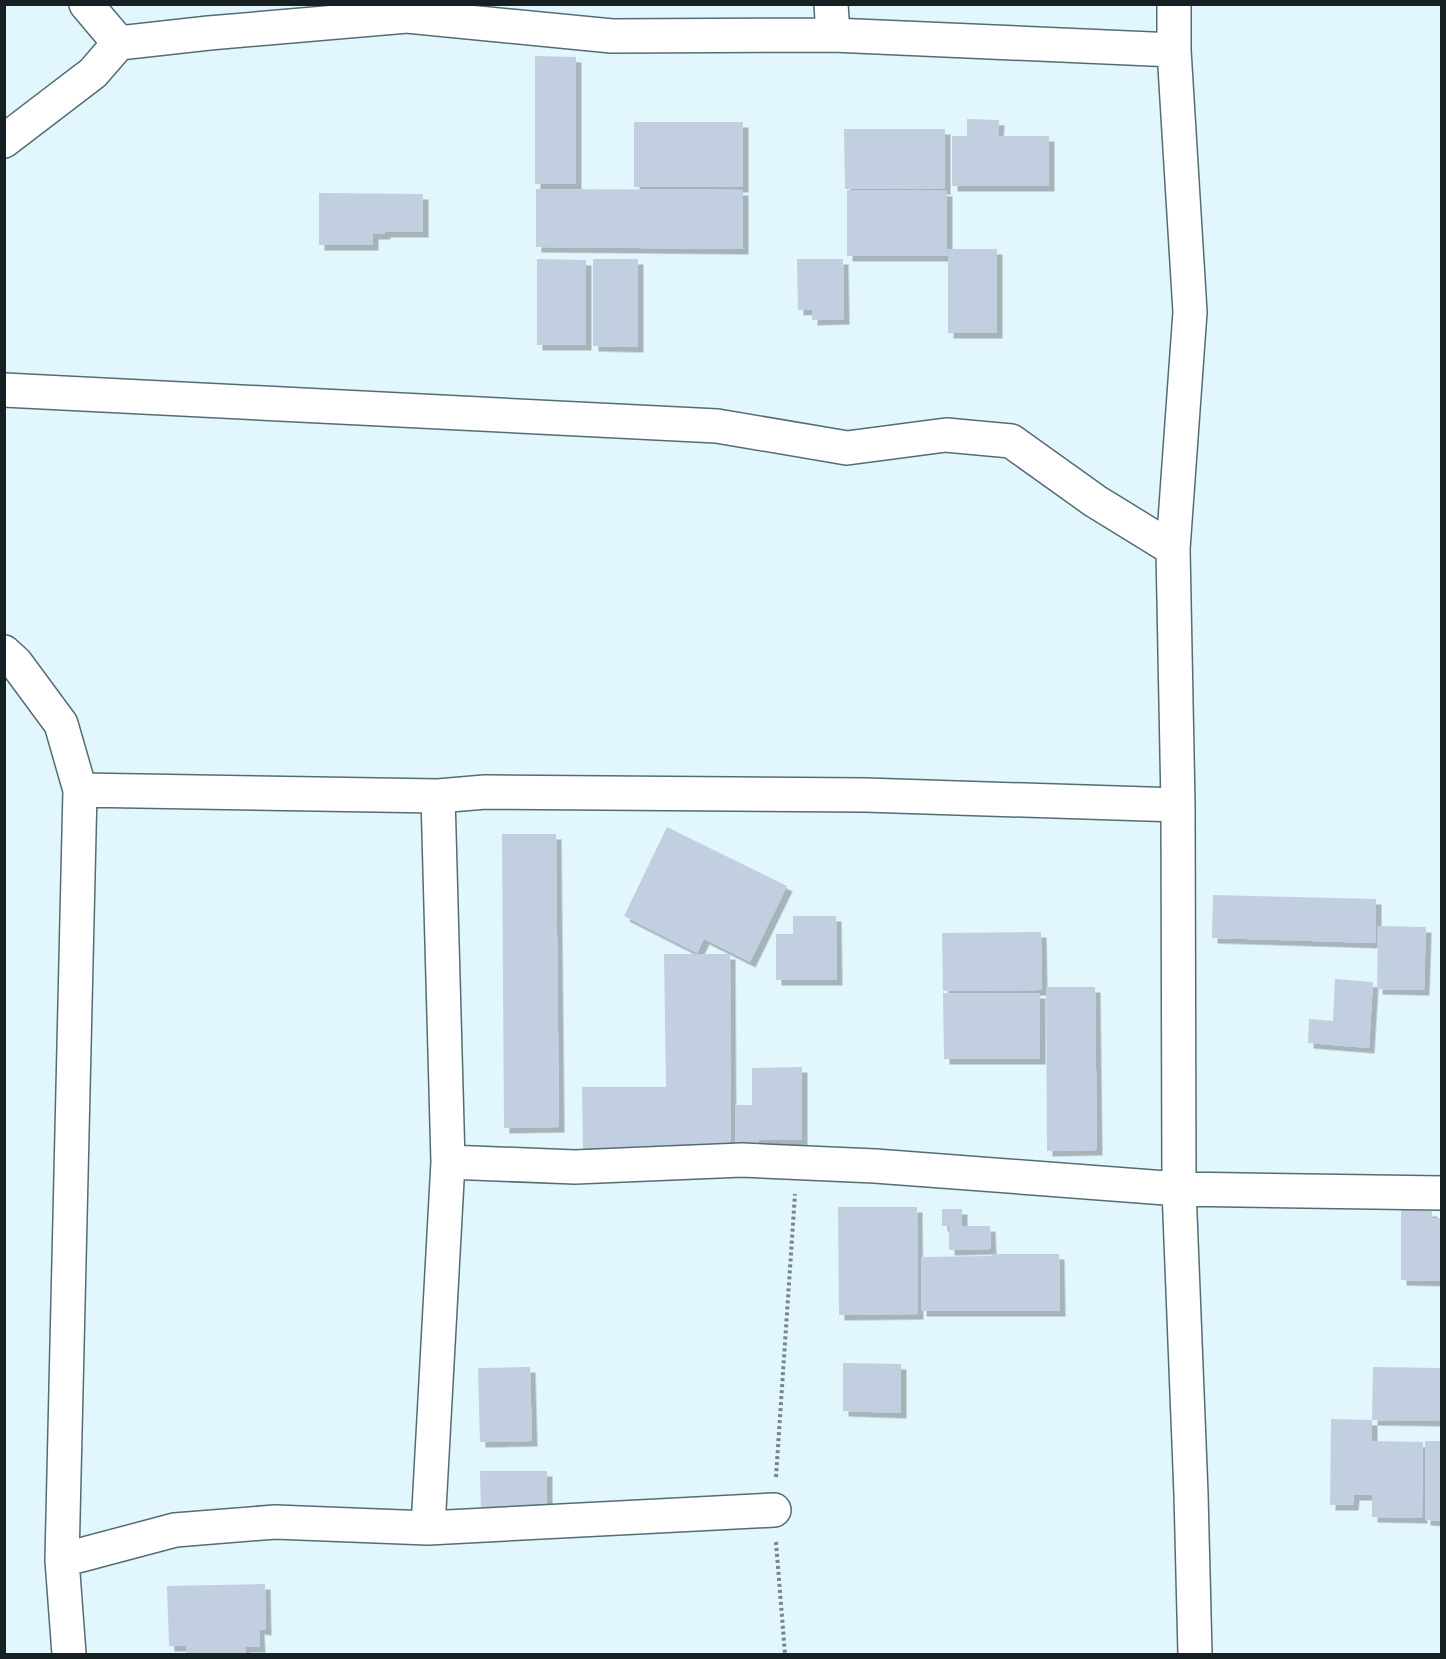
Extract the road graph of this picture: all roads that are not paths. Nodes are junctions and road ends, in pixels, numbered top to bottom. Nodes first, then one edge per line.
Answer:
1 (86, 4) edge
2 (1174, 4) edge
3 (832, 20) edge
4 (119, 43) junction
5 (1174, 50) junction
6 (4, 141) edge
7 (4, 390) edge
8 (1173, 549) junction
9 (4, 652) edge
10 (80, 790) junction
11 (438, 796) junction
12 (1178, 805) junction
13 (448, 1162) junction
14 (1179, 1189) junction
15 (1442, 1193) edge
16 (774, 1510) road end
17 (428, 1527) junction
18 (62, 1560) junction
19 (69, 1654) edge
20 (1195, 1654) edge

1 - 4 street
2 - 5 street
3 - 4 street
3 - 5 street
4 - 6 street
5 - 8 street
7 - 8 street
8 - 12 street
9 - 10 street
10 - 11 street
10 - 18 street
11 - 12 street
11 - 13 street
12 - 14 street
13 - 14 street
13 - 17 street
14 - 15 street
14 - 20 street
16 - 17 street
17 - 18 street
18 - 19 street

